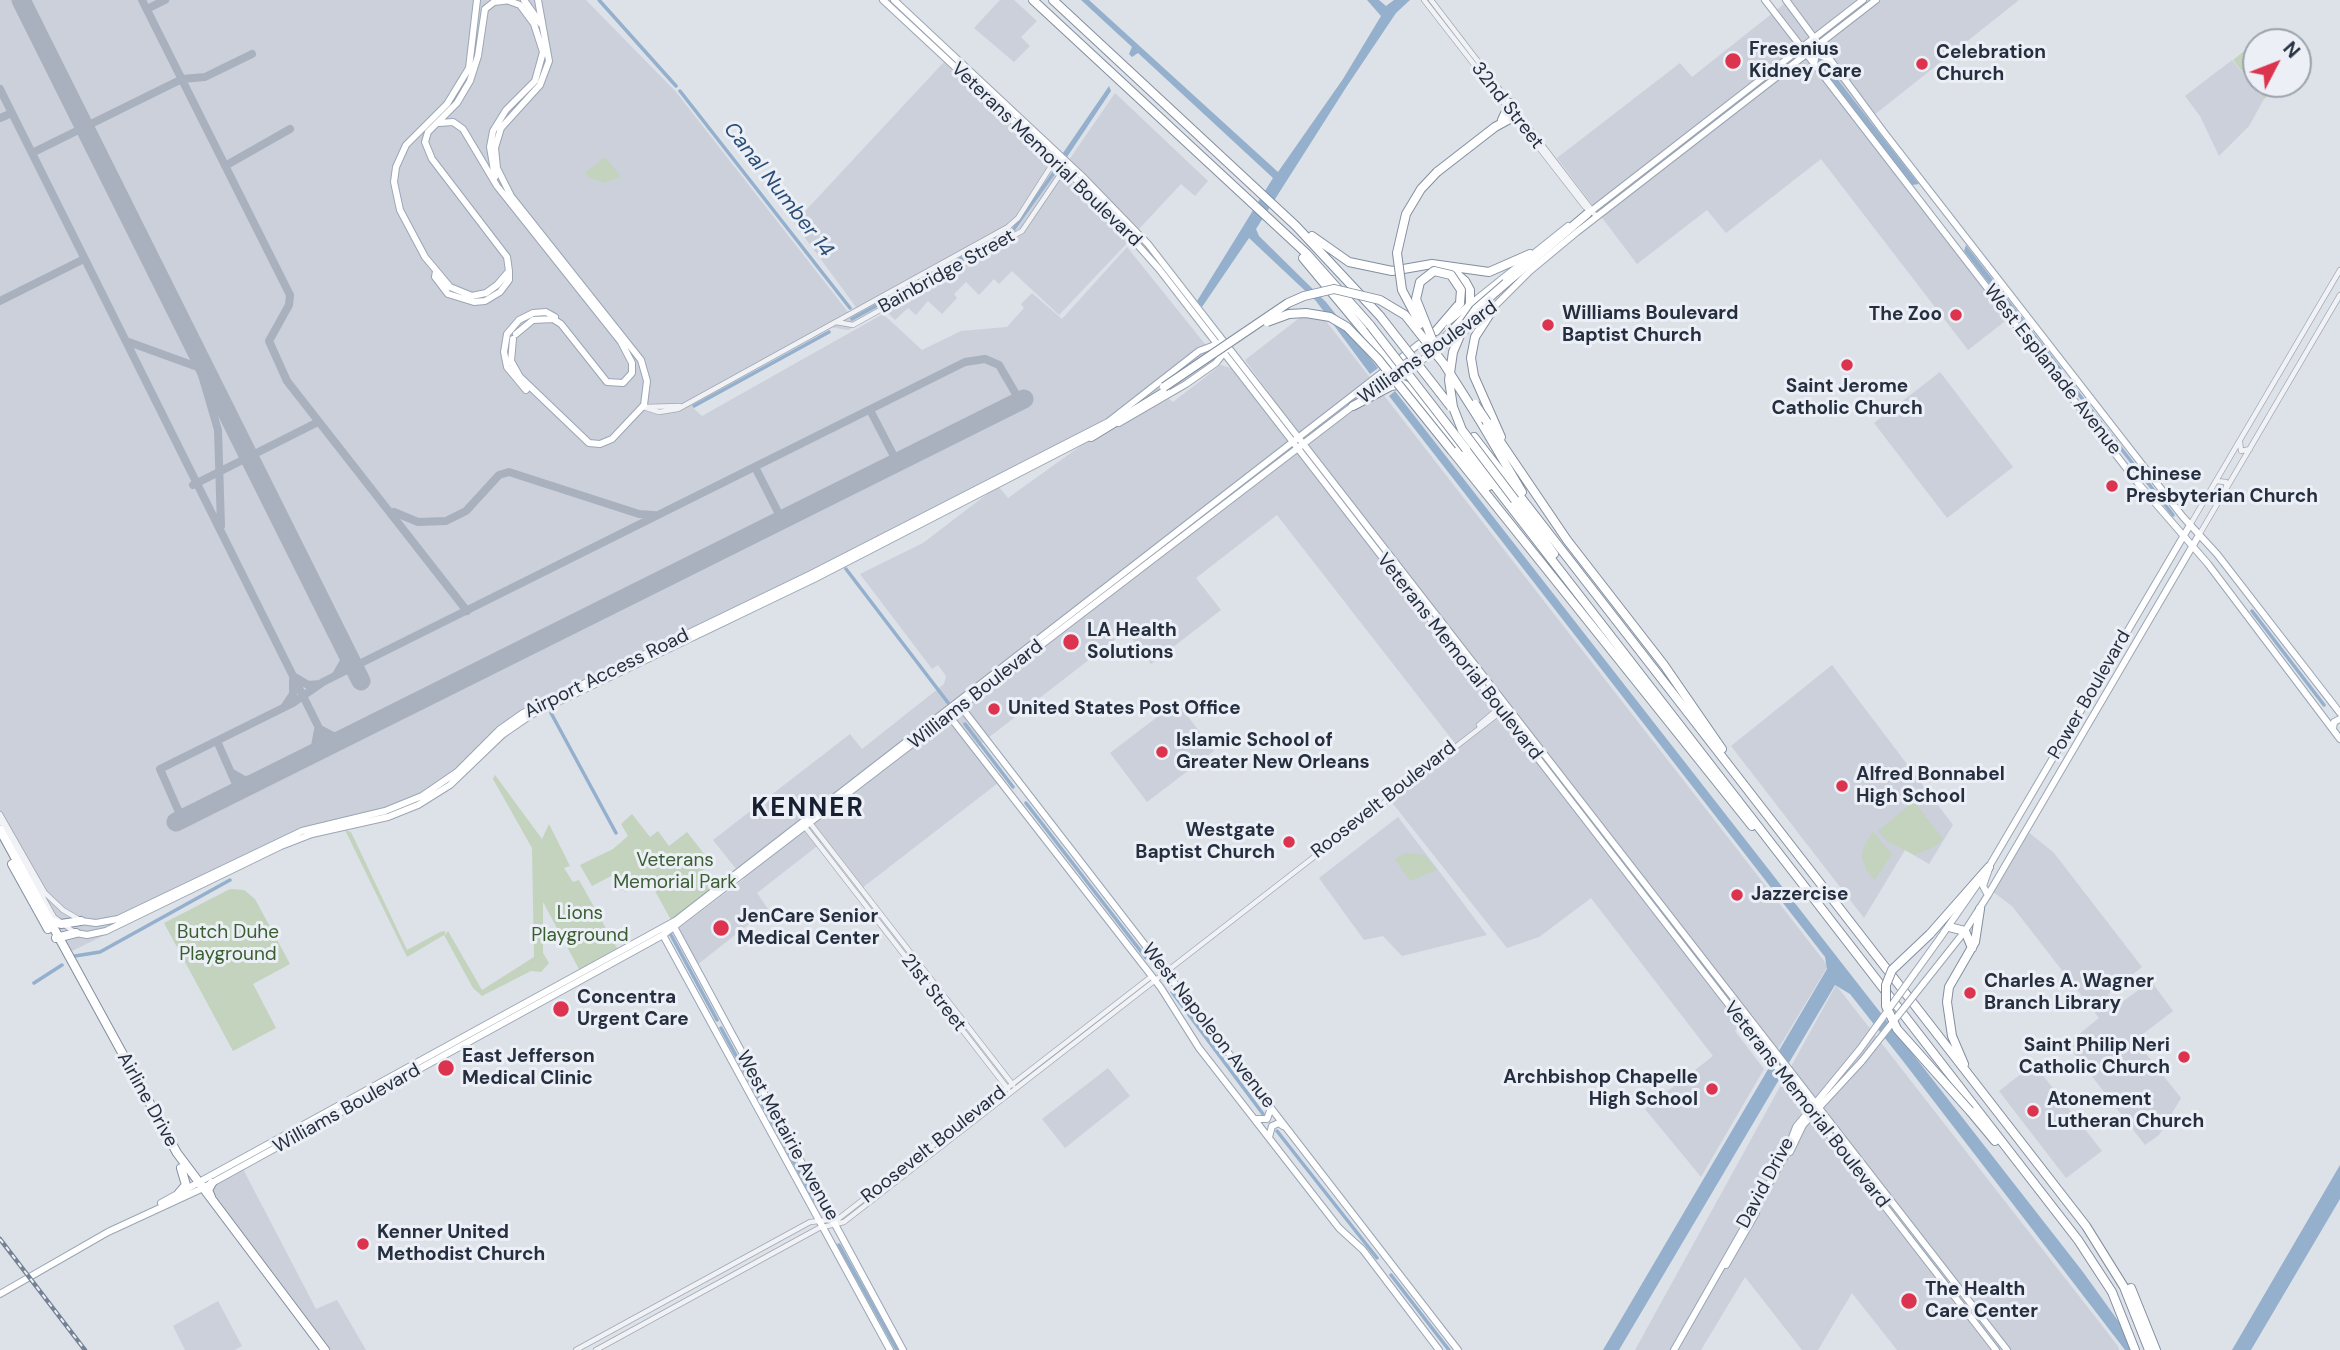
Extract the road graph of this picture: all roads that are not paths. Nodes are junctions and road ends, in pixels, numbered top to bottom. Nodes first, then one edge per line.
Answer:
1 (477, 0) edge
2 (483, 0) edge
3 (498, 0) edge
4 (510, 0) edge
5 (524, 0) edge
6 (538, 0) edge
7 (883, 0) edge
8 (894, 0) edge
9 (1033, 0) edge
10 (1053, 0) edge
11 (1424, 0) edge
12 (1431, 0) edge
13 (1765, 0) edge
14 (1786, 0) edge
15 (1863, 0) edge
16 (1873, 0) edge
17 (477, 15) junction
18 (1806, 26) junction
19 (924, 28) junction
20 (916, 30) junction
21 (545, 32) junction
22 (933, 36) junction
23 (1793, 36) junction
24 (1815, 37) junction
25 (925, 39) junction
26 (1820, 44) junction
27 (1804, 50) junction
28 (1814, 64) junction
29 (1838, 69) junction
30 (1734, 105) junction
31 (1511, 109) junction
32 (435, 126) junction
33 (1057, 157) junction
34 (1066, 166) junction
35 (1561, 172) junction
36 (505, 195) junction
37 (1923, 203) junction
38 (1279, 210) junction
39 (1592, 214) junction
40 (1947, 214) junction
41 (1271, 222) junction
42 (1945, 231) junction
43 (1962, 233) junction
44 (1530, 254) junction
45 (1447, 265) junction
46 (2340, 270) edge
47 (1161, 272) junction
48 (1183, 288) junction
49 (2340, 295) edge
50 (1470, 303) junction
51 (1199, 308) junction
52 (1493, 309) junction
53 (1191, 310) junction
54 (835, 322) junction
55 (1203, 325) junction
56 (567, 332) junction
57 (1434, 335) junction
58 (1216, 343) junction
59 (1226, 344) junction
60 (1435, 349) junction
61 (1381, 350) junction
62 (1199, 351) junction
63 (1224, 353) junction
64 (1216, 363) junction
65 (2064, 364) junction
66 (1392, 365) junction
67 (1235, 367) junction
68 (1384, 371) junction
69 (1403, 373) junction
70 (2053, 373) junction
71 (2077, 380) junction
72 (1165, 389) junction
73 (2067, 390) junction
74 (1254, 392) junction
75 (1353, 406) junction
76 (643, 407) junction
77 (1277, 410) junction
78 (1483, 421) junction
79 (564, 422) junction
80 (1108, 422) junction
81 (2243, 435) junction
82 (1091, 437) junction
83 (1297, 443) junction
84 (2250, 449) junction
85 (1506, 453) junction
86 (2215, 482) junction
87 (1329, 489) junction
88 (1339, 490) junction
89 (2225, 491) junction
90 (1348, 514) junction
91 (2183, 517) junction
92 (2171, 523) junction
93 (2190, 525) junction
94 (2199, 535) junction
95 (1533, 536) junction
96 (2183, 537) junction
97 (1553, 538) junction
98 (1165, 541) junction
99 (2192, 547) junction
100 (1388, 553) junction
101 (1148, 562) junction
102 (2158, 579) junction
103 (1111, 583) junction
104 (2168, 587) junction
105 (1408, 591) junction
106 (2148, 597) junction
107 (2251, 598) junction
108 (1099, 599) junction
109 (2236, 602) junction
110 (1419, 604) junction
111 (1429, 605) junction
112 (2151, 617) junction
113 (1445, 631) junction
114 (1028, 651) junction
115 (1462, 660) junction
116 (2102, 674) junction
117 (1489, 683) junction
118 (1653, 690) junction
119 (1494, 695) junction
120 (959, 704) junction
121 (2100, 704) junction
122 (2335, 706) junction
123 (1503, 708) junction
124 (2317, 709) junction
125 (947, 713) junction
126 (2340, 713) edge
127 (2340, 719) edge
128 (973, 721) junction
129 (960, 729) junction
130 (2333, 729) junction
131 (2340, 738) edge
132 (1533, 752) junction
133 (876, 765) junction
134 (2049, 766) junction
135 (872, 775) junction
136 (1560, 775) junction
137 (2059, 776) junction
138 (1019, 781) junction
139 (1005, 787) junction
140 (2035, 789) junction
141 (1750, 792) junction
142 (1034, 802) junction
143 (2043, 803) junction
144 (1019, 806) junction
145 (815, 813) junction
146 (0, 814) edge
147 (2020, 816) junction
148 (0, 820) edge
149 (1588, 823) junction
150 (807, 825) junction
151 (0, 830) edge
152 (2027, 830) junction
153 (2008, 836) junction
154 (0, 841) edge
155 (1617, 848) junction
156 (2016, 849) junction
157 (1989, 867) junction
158 (1627, 873) junction
159 (739, 875) junction
160 (1986, 880) junction
161 (1994, 885) junction
162 (1636, 886) junction
163 (1809, 892) junction
164 (1653, 895) junction
165 (1988, 895) junction
166 (1663, 908) junction
167 (1980, 909) junction
168 (50, 921) junction
169 (81, 921) junction
170 (61, 924) junction
171 (673, 925) junction
172 (1950, 927) junction
173 (664, 931) junction
174 (1965, 931) junction
175 (64, 936) junction
176 (1683, 946) junction
177 (637, 947) junction
178 (1694, 948) junction
179 (1972, 948) junction
180 (1153, 956) junction
181 (1139, 961) junction
182 (1164, 970) junction
183 (1153, 979) junction
184 (1178, 988) junction
185 (1164, 992) junction
186 (1720, 993) junction
187 (1750, 1019) junction
188 (1749, 1032) junction
189 (1766, 1041) junction
190 (1851, 1061) junction
191 (1965, 1070) junction
192 (1844, 1081) junction
193 (1014, 1086) junction
194 (1009, 1091) junction
195 (1271, 1108) junction
196 (1815, 1110) junction
197 (1252, 1115) junction
198 (1287, 1129) junction
199 (1269, 1137) junction
200 (1830, 1137) junction
201 (1859, 1160) junction
202 (181, 1168) junction
203 (1866, 1183) junction
204 (212, 1184) junction
205 (197, 1187) junction
206 (1872, 1191) junction
207 (179, 1193) junction
208 (1886, 1195) junction
209 (822, 1200) junction
210 (2048, 1201) junction
211 (810, 1204) junction
212 (1894, 1205) junction
213 (218, 1212) junction
214 (1893, 1218) junction
215 (820, 1223) junction
216 (834, 1223) junction
217 (120, 1226) junction
218 (2086, 1226) junction
219 (1918, 1236) junction
220 (842, 1237) junction
221 (830, 1241) junction
222 (1914, 1245) junction
223 (1384, 1256) junction
224 (1370, 1259) junction
225 (1939, 1264) junction
226 (1396, 1271) junction
227 (1386, 1280) junction
228 (1949, 1290) junction
229 (0, 1292) edge
230 (1977, 1312) junction
231 (2154, 1349) edge
232 (323, 1350) edge
233 (576, 1350) edge
234 (596, 1350) edge
235 (890, 1350) edge
236 (903, 1350) edge
237 (1438, 1350) edge
238 (1458, 1350) edge
239 (1674, 1350) edge
240 (1996, 1350) edge
241 (2007, 1350) edge
242 (2135, 1350) edge

1 - 17 main road
2 - 17 main road
3 - 4 main road
3 - 32 main road
4 - 36 main road
5 - 21 main road
6 - 21 main road
7 - 20 main road, Veterans Memorial Boulevard
8 - 19 main road, Veterans Memorial Boulevard
9 - 41 highway
10 - 38 highway
11 - 31 street, 32nd Street
12 - 31 street, 32nd Street
13 - 23 main road, West Esplanade Avenue
14 - 18 main road, West Esplanade Avenue
15 - 24 main road, Williams Boulevard
16 - 26 main road, Williams Boulevard
17 - 32 main road
18 - 23 main road
18 - 24 main road, West Esplanade Avenue
19 - 20 main road
19 - 22 main road, Veterans Memorial Boulevard
20 - 25 main road, Veterans Memorial Boulevard
21 - 76 main road
22 - 25 main road
22 - 33 main road, Veterans Memorial Boulevard
23 - 27 main road, West Esplanade Avenue
24 - 26 main road, West Esplanade Avenue
24 - 27 main road, Williams Boulevard
25 - 33 main road, Veterans Memorial Boulevard
26 - 27 main road, Williams Boulevard
26 - 29 main road, West Esplanade Avenue
27 - 28 main road, West Esplanade Avenue
27 - 30 main road, Williams Boulevard
27 - 30 main road, Williams Boulevard
28 - 29 main road
28 - 37 main road, West Esplanade Avenue
29 - 40 main road, West Esplanade Avenue
30 - 39 main road, Williams Boulevard
30 - 39 main road, Williams Boulevard
31 - 35 street, 32nd Street
31 - 35 street, 32nd Street
31 - 57 highway, bridge
32 - 36 main road
33 - 34 main road, Veterans Memorial Boulevard
33 - 54 street, Bainbridge Street
34 - 47 main road, Veterans Memorial Boulevard
34 - 48 main road, Veterans Memorial Boulevard
34 - 54 street, Bainbridge Street
35 - 39 street, 32nd Street
36 - 56 main road
37 - 40 main road
37 - 42 main road, West Esplanade Avenue
38 - 45 highway
38 - 97 highway, bridge
39 - 44 main road, Williams Boulevard
39 - 52 main road, Williams Boulevard
39 - 118 highway, bridge
40 - 43 main road, West Esplanade Avenue
41 - 61 highway
41 - 95 highway, bridge
42 - 43 main road
42 - 70 main road, West Esplanade Avenue
43 - 65 main road, West Esplanade Avenue
44 - 45 highway
44 - 50 main road, Williams Boulevard
45 - 50 highway
46 - 81 street, Power Boulevard
47 - 48 main road
47 - 53 main road, Veterans Memorial Boulevard
48 - 51 main road, Veterans Memorial Boulevard
49 - 84 street, Power Boulevard
50 - 57 main road, Williams Boulevard
50 - 60 highway
51 - 53 main road
51 - 59 main road, Veterans Memorial Boulevard
52 - 60 main road, Williams Boulevard
52 - 85 highway
53 - 55 main road, Veterans Memorial Boulevard
54 - 76 street, Bainbridge Street
55 - 58 main road, Veterans Memorial Boulevard
55 - 62 main road
56 - 79 main road
56 - 79 main road
57 - 57 highway, bridge
57 - 66 main road, Williams Boulevard
57 - 78 highway, bridge
58 - 59 main road
58 - 62 main road, Airport Access Road
58 - 63 main road, Veterans Memorial Boulevard
59 - 63 main road, Airport Access Road
59 - 77 main road, Veterans Memorial Boulevard
60 - 69 main road, Williams Boulevard
61 - 66 highway
61 - 68 highway
62 - 80 main road, Airport Access Road
63 - 64 main road, Airport Access Road
63 - 67 main road, Veterans Memorial Boulevard
64 - 67 main road
64 - 82 main road, Airport Access Road
65 - 70 main road
65 - 71 main road, West Esplanade Avenue
66 - 68 main road, Williams Boulevard
66 - 69 highway
67 - 74 main road, Veterans Memorial Boulevard
68 - 83 main road, Williams Boulevard
69 - 75 main road, Williams Boulevard
70 - 73 main road, West Esplanade Avenue
71 - 73 main road
71 - 91 main road, West Esplanade Avenue
72 - 78 highway, bridge
72 - 80 highway
72 - 82 highway
72 - 163 highway, bridge
73 - 92 main road, West Esplanade Avenue
74 - 77 main road
74 - 83 main road, Veterans Memorial Boulevard
75 - 83 main road, Williams Boulevard
75 - 95 highway
76 - 79 main road
77 - 83 main road, Veterans Memorial Boulevard
78 - 85 highway
78 - 97 highway
80 - 169 main road, Airport Access Road
81 - 84 street
81 - 86 street, Power Boulevard
82 - 175 main road, Airport Access Road
83 - 87 main road, Veterans Memorial Boulevard
83 - 88 main road, Veterans Memorial Boulevard
83 - 98 main road, Williams Boulevard
83 - 101 main road, Williams Boulevard
84 - 89 street, Power Boulevard
85 - 141 highway
86 - 89 street
86 - 93 street, Power Boulevard
87 - 88 main road
87 - 90 main road, Veterans Memorial Boulevard
88 - 100 main road, Veterans Memorial Boulevard
89 - 94 street, Power Boulevard
90 - 100 main road
90 - 105 main road, Veterans Memorial Boulevard
91 - 92 main road
91 - 93 main road, West Esplanade Avenue
92 - 96 main road, West Esplanade Avenue
93 - 94 main road, West Esplanade Avenue
93 - 96 main road, Power Boulevard
94 - 96 main road
94 - 99 main road, Power Boulevard
94 - 107 main road, West Esplanade Avenue
95 - 118 highway
96 - 99 main road, West Esplanade Avenue
96 - 102 main road, Power Boulevard
97 - 141 highway
98 - 101 main road
98 - 103 main road, Williams Boulevard
99 - 104 main road, Power Boulevard
99 - 109 main road, West Esplanade Avenue
100 - 111 main road, Veterans Memorial Boulevard
101 - 108 main road, Williams Boulevard
102 - 104 main road
102 - 106 main road, Power Boulevard
103 - 108 main road
103 - 114 main road, Williams Boulevard
104 - 112 main road, Power Boulevard
105 - 110 main road, Veterans Memorial Boulevard
105 - 111 main road
106 - 112 main road
106 - 116 main road, Power Boulevard
107 - 109 main road
107 - 122 main road, West Esplanade Avenue
108 - 114 main road, Williams Boulevard
109 - 124 main road, West Esplanade Avenue
110 - 113 main road
110 - 115 main road, Veterans Memorial Boulevard
111 - 113 main road, Veterans Memorial Boulevard
112 - 121 main road, Power Boulevard
113 - 117 main road, Veterans Memorial Boulevard
114 - 120 main road, Williams Boulevard
114 - 120 main road, Williams Boulevard
115 - 117 main road
115 - 119 main road, Veterans Memorial Boulevard
116 - 121 main road
116 - 134 main road, Power Boulevard
117 - 119 main road, Veterans Memorial Boulevard
118 - 163 highway
119 - 123 main road, Veterans Memorial Boulevard
120 - 125 main road, Williams Boulevard
120 - 128 main road, West Napoleon Avenue
121 - 137 main road, Power Boulevard
122 - 124 main road
122 - 126 main road, West Esplanade Avenue
123 - 132 main road, Veterans Memorial Boulevard
123 - 136 main road, Veterans Memorial Boulevard
123 - 182 street, Roosevelt Boulevard
124 - 130 main road, West Esplanade Avenue
125 - 129 main road, West Napoleon Avenue
125 - 133 main road, Williams Boulevard
125 - 135 main road, Williams Boulevard
127 - 130 main road
128 - 129 main road
128 - 138 main road, West Napoleon Avenue
129 - 139 main road, West Napoleon Avenue
130 - 131 main road, West Esplanade Avenue
132 - 136 main road
132 - 149 main road, Veterans Memorial Boulevard
133 - 135 main road
133 - 145 main road, Williams Boulevard
134 - 137 main road
134 - 140 main road, Power Boulevard
135 - 150 main road, Williams Boulevard
136 - 155 main road, Veterans Memorial Boulevard
137 - 143 main road, Power Boulevard
138 - 139 main road
138 - 142 main road, West Napoleon Avenue
139 - 144 main road, West Napoleon Avenue
140 - 143 main road
140 - 147 main road, Power Boulevard
141 - 191 highway
142 - 144 main road
142 - 180 main road, West Napoleon Avenue
143 - 152 main road, Power Boulevard
144 - 181 main road, West Napoleon Avenue
145 - 150 main road
145 - 159 main road, Williams Boulevard
146 - 169 street
147 - 152 main road
147 - 153 main road, Power Boulevard
148 - 170 street
149 - 155 main road
149 - 158 main road, Veterans Memorial Boulevard
150 - 159 main road, Williams Boulevard
150 - 193 street, 21st Street
150 - 194 street, 21st Street
151 - 168 highway, Airline Drive
152 - 156 main road, Power Boulevard
153 - 156 main road
153 - 157 main road, Power Boulevard
154 - 175 highway, Airline Drive
155 - 164 main road, Veterans Memorial Boulevard
156 - 161 main road, Power Boulevard
157 - 160 main road
157 - 172 main road, Power Boulevard
157 - 210 highway, bridge
158 - 162 main road, Veterans Memorial Boulevard
158 - 164 main road
159 - 171 main road, Williams Boulevard
159 - 171 main road, Williams Boulevard
160 - 161 main road
160 - 165 main road
161 - 165 main road, Power Boulevard
162 - 166 main road
162 - 176 main road, Veterans Memorial Boulevard
163 - 210 highway
164 - 166 main road, Veterans Memorial Boulevard
165 - 167 main road, Power Boulevard
166 - 178 main road, Veterans Memorial Boulevard
167 - 174 main road, Power Boulevard
167 - 179 highway
168 - 170 highway
168 - 175 highway, Airline Drive
169 - 170 highway
170 - 175 street
171 - 173 main road, Williams Boulevard
171 - 209 main road, West Metairie Avenue
172 - 174 highway
172 - 190 main road, Power Boulevard, bridge
173 - 177 main road, Williams Boulevard
173 - 211 main road, West Metairie Avenue
174 - 179 highway
174 - 192 main road, Power Boulevard, bridge
175 - 202 highway, Airline Drive
175 - 205 highway, Airline Drive
176 - 178 main road
176 - 186 main road, Veterans Memorial Boulevard
177 - 204 main road, Williams Boulevard
177 - 205 main road, Williams Boulevard
178 - 187 main road, Veterans Memorial Boulevard
179 - 191 highway
180 - 181 main road
180 - 182 main road, West Napoleon Avenue
181 - 183 main road, West Napoleon Avenue
182 - 183 street, Roosevelt Boulevard
182 - 184 main road, West Napoleon Avenue
183 - 185 main road, West Napoleon Avenue
183 - 193 street, Roosevelt Boulevard
184 - 185 main road
184 - 195 main road, West Napoleon Avenue
185 - 197 main road, West Napoleon Avenue
186 - 187 main road
186 - 188 main road, Veterans Memorial Boulevard
187 - 189 main road, Veterans Memorial Boulevard
188 - 189 main road
188 - 196 main road, Veterans Memorial Boulevard
189 - 196 main road, Veterans Memorial Boulevard
190 - 192 main road
190 - 196 main road, Power Boulevard
191 - 218 highway
192 - 196 main road, Power Boulevard
193 - 194 street, Roosevelt Boulevard
194 - 216 street, Roosevelt Boulevard
195 - 197 main road
195 - 198 main road, West Napoleon Avenue
196 - 200 main road, Veterans Memorial Boulevard
196 - 201 main road, Veterans Memorial Boulevard
196 - 239 main road, David Drive
197 - 199 main road, West Napoleon Avenue
198 - 199 main road
198 - 223 main road, West Napoleon Avenue
199 - 224 main road, West Napoleon Avenue
200 - 201 main road
200 - 203 main road, Veterans Memorial Boulevard
201 - 208 main road, Veterans Memorial Boulevard
202 - 205 highway, Airline Drive
202 - 207 highway
203 - 206 main road, Veterans Memorial Boulevard
203 - 208 main road
204 - 205 main road, Williams Boulevard
204 - 213 highway
205 - 207 main road, Williams Boulevard
205 - 213 highway, Airline Drive
205 - 217 main road, Williams Boulevard
205 - 232 highway, Airline Drive
206 - 212 main road
206 - 214 main road, Veterans Memorial Boulevard
207 - 217 main road, Williams Boulevard
208 - 212 main road, Veterans Memorial Boulevard
209 - 211 main road
209 - 216 main road, West Metairie Avenue
210 - 242 highway
211 - 215 main road, West Metairie Avenue
212 - 219 main road, Veterans Memorial Boulevard
213 - 232 highway, Airline Drive
214 - 219 main road
214 - 222 main road, Veterans Memorial Boulevard
215 - 216 street
215 - 221 main road, West Metairie Avenue
215 - 233 street
215 - 234 street
216 - 220 main road, West Metairie Avenue
217 - 229 main road, Williams Boulevard
218 - 231 highway
218 - 231 highway
219 - 225 main road, Veterans Memorial Boulevard
220 - 221 main road
220 - 236 main road, West Metairie Avenue
221 - 235 main road, West Metairie Avenue
222 - 225 main road
222 - 228 main road, Veterans Memorial Boulevard
223 - 224 main road
223 - 226 main road, West Napoleon Avenue
224 - 227 main road, West Napoleon Avenue
225 - 230 main road, Veterans Memorial Boulevard
226 - 227 main road
226 - 238 main road, West Napoleon Avenue
227 - 237 main road, West Napoleon Avenue
228 - 230 main road
228 - 240 main road, Veterans Memorial Boulevard
230 - 241 main road, Veterans Memorial Boulevard

